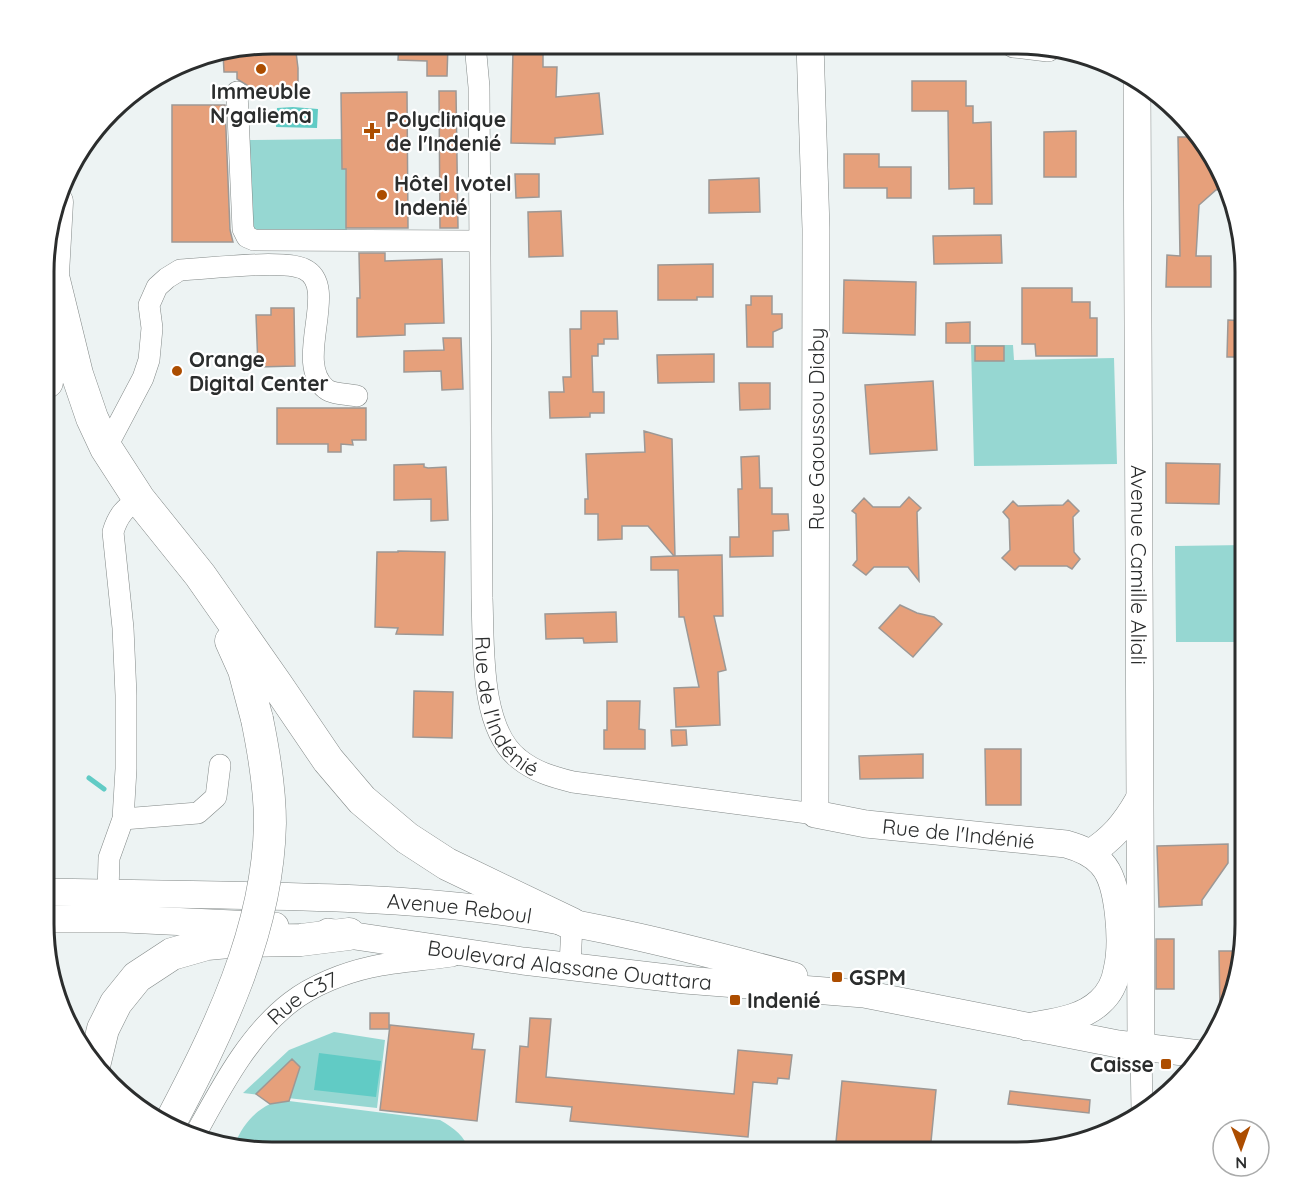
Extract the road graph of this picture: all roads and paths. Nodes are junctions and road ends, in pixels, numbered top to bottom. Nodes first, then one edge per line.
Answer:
1 (476, 54) edge
2 (810, 54) edge
3 (1137, 90) edge
4 (237, 92) dead end
5 (479, 241) junction
6 (55, 249) edge
7 (54, 280) joint
8 (357, 396) dead end
9 (106, 448) junction
10 (139, 499) junction
11 (200, 575) junction
12 (220, 765) dead end
13 (1138, 801) junction
14 (815, 814) junction
15 (123, 819) junction
16 (1090, 853) junction
17 (54, 892) edge
18 (108, 893) junction
19 (54, 919) edge
20 (572, 924) junction
21 (349, 934) junction
22 (471, 953) junction
23 (570, 966) junction
24 (864, 994) junction
25 (1027, 1027) junction
26 (1141, 1048) junction
27 (1193, 1053) edge
28 (97, 1054) edge
29 (1142, 1102) edge
30 (172, 1118) edge
31 (198, 1129) edge

1 - 5 street, Rue de l'Indénié
2 - 14 main road, Rue Gaoussou Diaby
3 - 13 main road, Avenue Camille Aliali
4 - 5 street
5 - 14 street, Rue de l'Indénié
6 - 7 highway
7 - 9 highway
8 - 9 street
9 - 10 highway
10 - 11 highway
10 - 15 street
11 - 20 highway
11 - 30 highway, bridge
12 - 15 street
13 - 16 main road
13 - 26 main road, Avenue Camille Aliali
14 - 16 main road, Rue de l'Indénié
15 - 18 street
16 - 25 main road
17 - 18 main road, Avenue Reboul
18 - 20 main road, Avenue Reboul
19 - 21 main road, Boulevard Alassane Ouattara
20 - 23 street
20 - 24 main road, Avenue Reboul
21 - 22 main road, Boulevard Alassane Ouattara
21 - 28 highway
22 - 23 main road, Boulevard Alassane Ouattara
22 - 31 street, Rue C37
23 - 24 main road, Boulevard Alassane Ouattara
24 - 25 main road, Boulevard Alassane Ouattara
25 - 26 main road, Boulevard Alassane Ouattara
26 - 27 main road, Boulevard Alassane Ouattara
26 - 29 street

